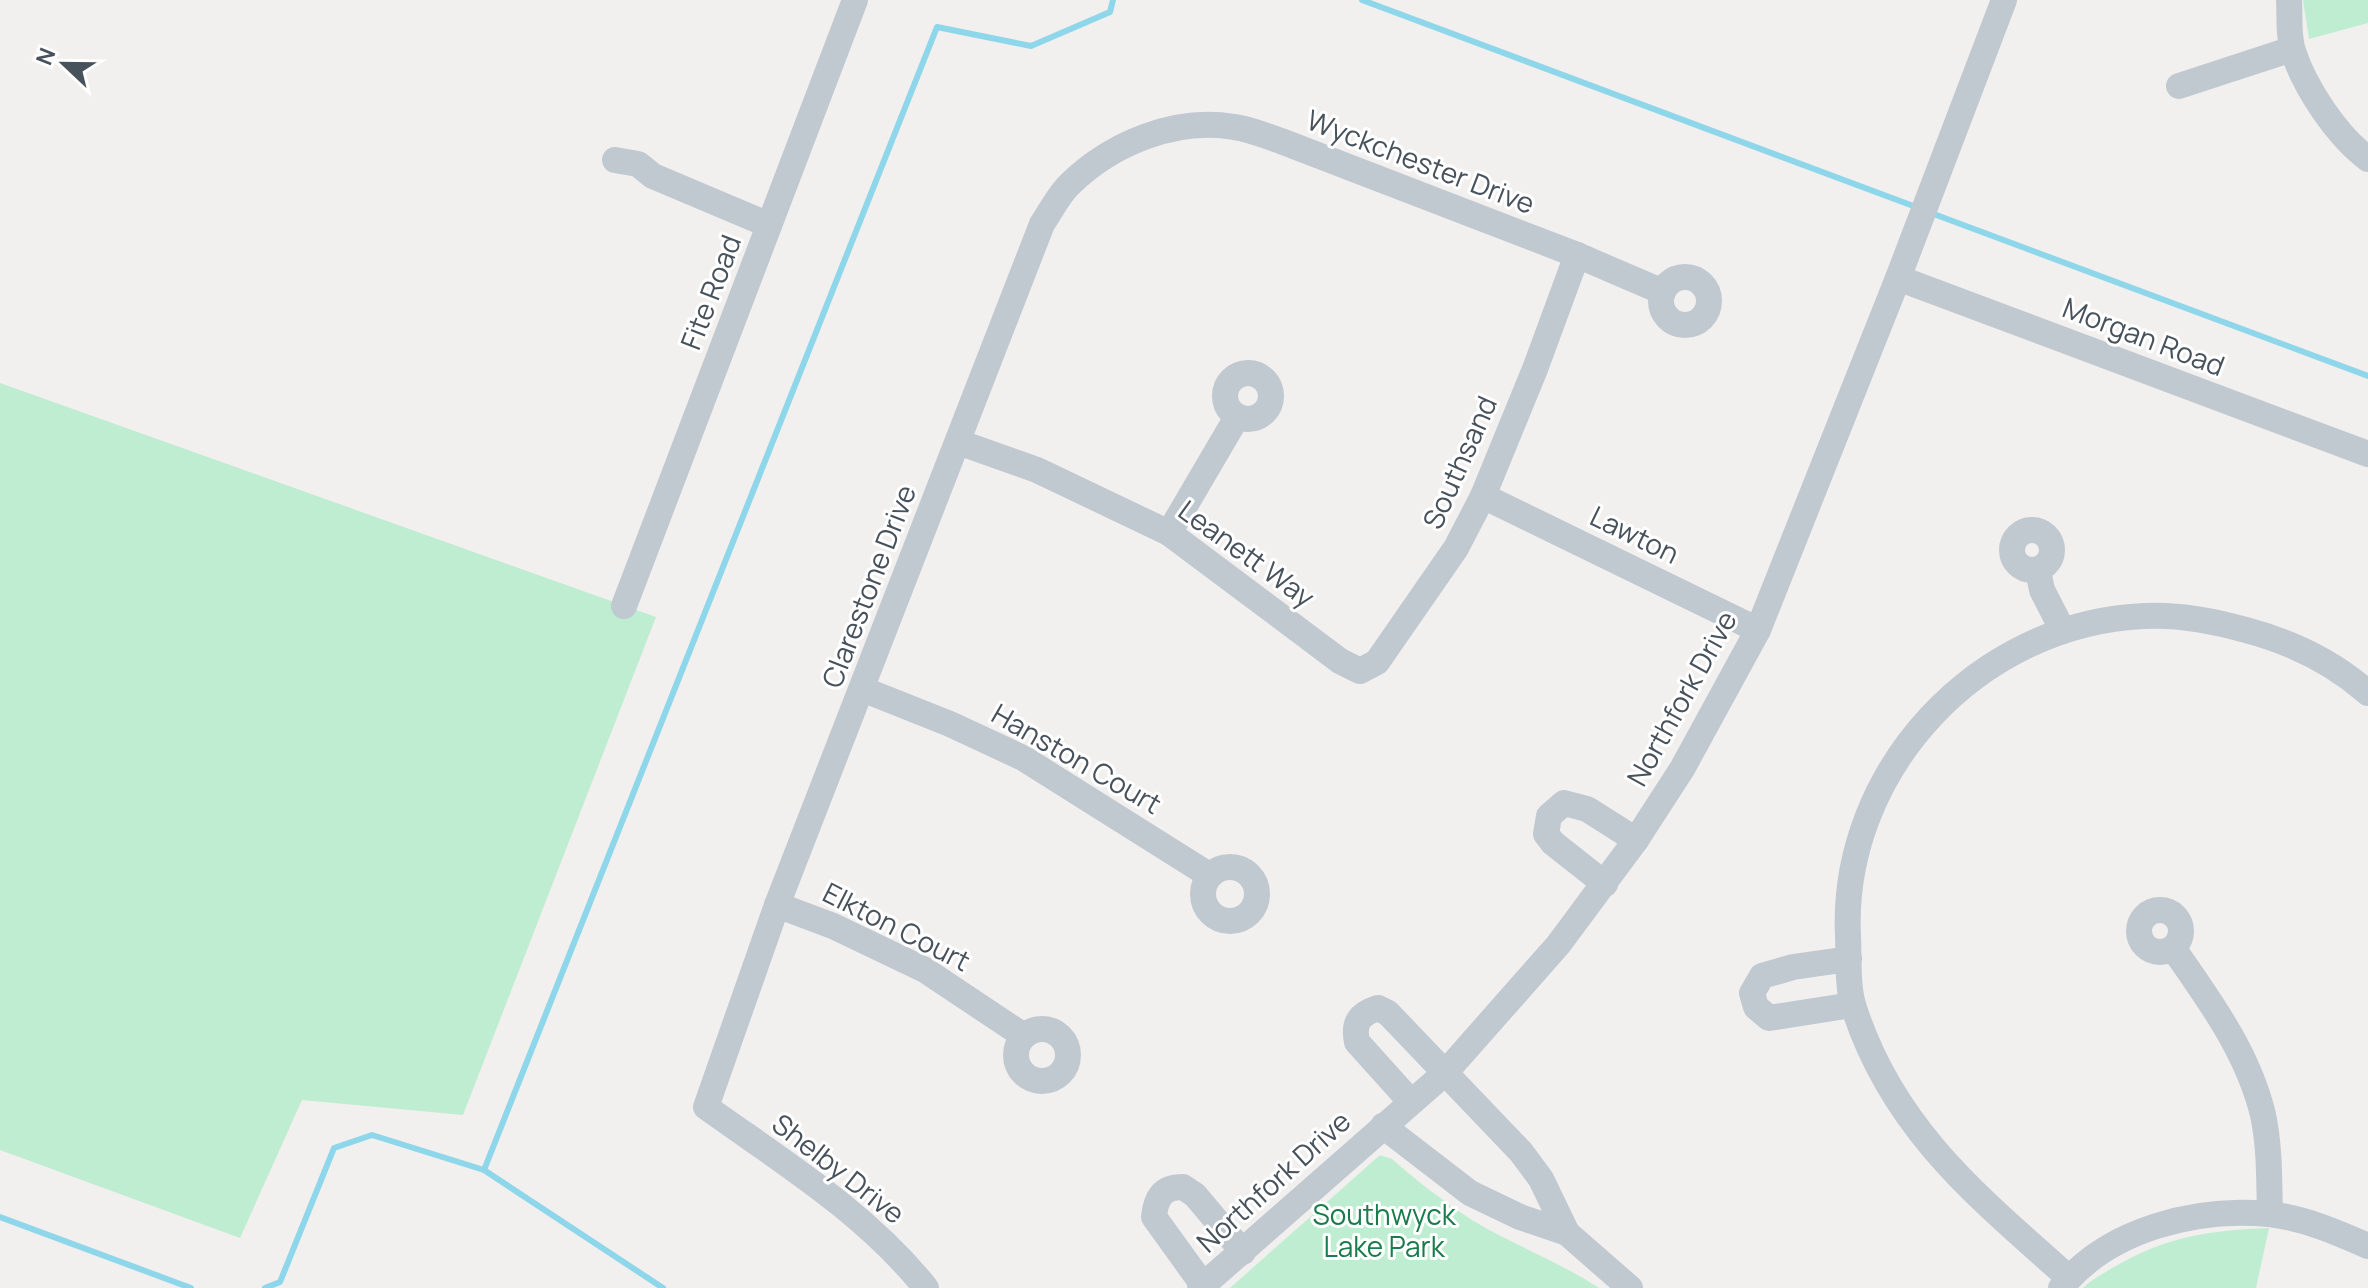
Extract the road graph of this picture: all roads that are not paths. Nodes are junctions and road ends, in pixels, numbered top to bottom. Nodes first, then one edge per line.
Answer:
1 (855, 0) edge
2 (2004, 0) edge
3 (2289, 0) edge
4 (2292, 49) junction
5 (2179, 86) dead end
6 (1150, 135) joint
7 (2360, 153) edge
8 (615, 160) dead end
9 (769, 225) junction
10 (1577, 255) junction
11 (1898, 278) junction
12 (1663, 292) dead end
13 (1237, 417) dead end
14 (958, 442) junction
15 (2368, 454) edge
16 (1483, 496) junction
17 (1169, 533) junction
18 (2038, 570) dead end
19 (624, 606) dead end
20 (1758, 630) junction
21 (2063, 631) junction
22 (1360, 671) joint
23 (862, 689) junction
24 (2368, 693) edge
25 (1636, 840) junction
26 (1209, 875) dead end
27 (1605, 884) junction
28 (777, 905) junction
29 (2173, 948) dead end
30 (1849, 959) junction
31 (1852, 1005) junction
32 (1024, 1036) dead end
33 (1445, 1073) junction
34 (1411, 1102) junction
35 (706, 1107) joint
36 (1383, 1126) junction
37 (2270, 1214) junction
38 (1567, 1233) junction
39 (2368, 1246) edge
40 (1243, 1252) junction
41 (2065, 1283) edge
42 (1202, 1286) edge
43 (926, 1288) edge
44 (1630, 1288) edge

1 - 9 street, Fite Road
2 - 11 street, Northfork Drive
3 - 4 street
4 - 5 street
4 - 7 street
6 - 10 street, Wyckchester Drive
6 - 14 street, Clarestone Drive
8 - 9 street
9 - 19 street, Fite Road
10 - 12 street, Wyckchester Drive
10 - 16 street, Southsand
11 - 15 street, Morgan Road
11 - 20 street, Northfork Drive
13 - 17 street
14 - 17 street, Leanett Way
14 - 23 street, Clarestone Drive
16 - 20 street, Lawton
16 - 22 street, Southsand
17 - 22 street, Leanett Way
18 - 21 street
20 - 25 street, Northfork Drive
21 - 24 street
21 - 30 street
23 - 26 street, Hanston Court
23 - 28 street, Clarestone Drive
25 - 27 street, Northfork Drive
25 - 27 street
27 - 33 street, Northfork Drive
28 - 32 street, Elkton Court
28 - 35 street, Clarestone Drive
29 - 37 street
30 - 31 street
30 - 31 street
31 - 41 street
33 - 34 street, Northfork Drive
33 - 34 street
33 - 38 street
34 - 36 street, Northfork Drive
35 - 43 street, Shelby Drive
36 - 38 street
36 - 40 street, Northfork Drive
37 - 39 street
37 - 41 street
38 - 44 street
40 - 42 street, Northfork Drive
40 - 42 street

